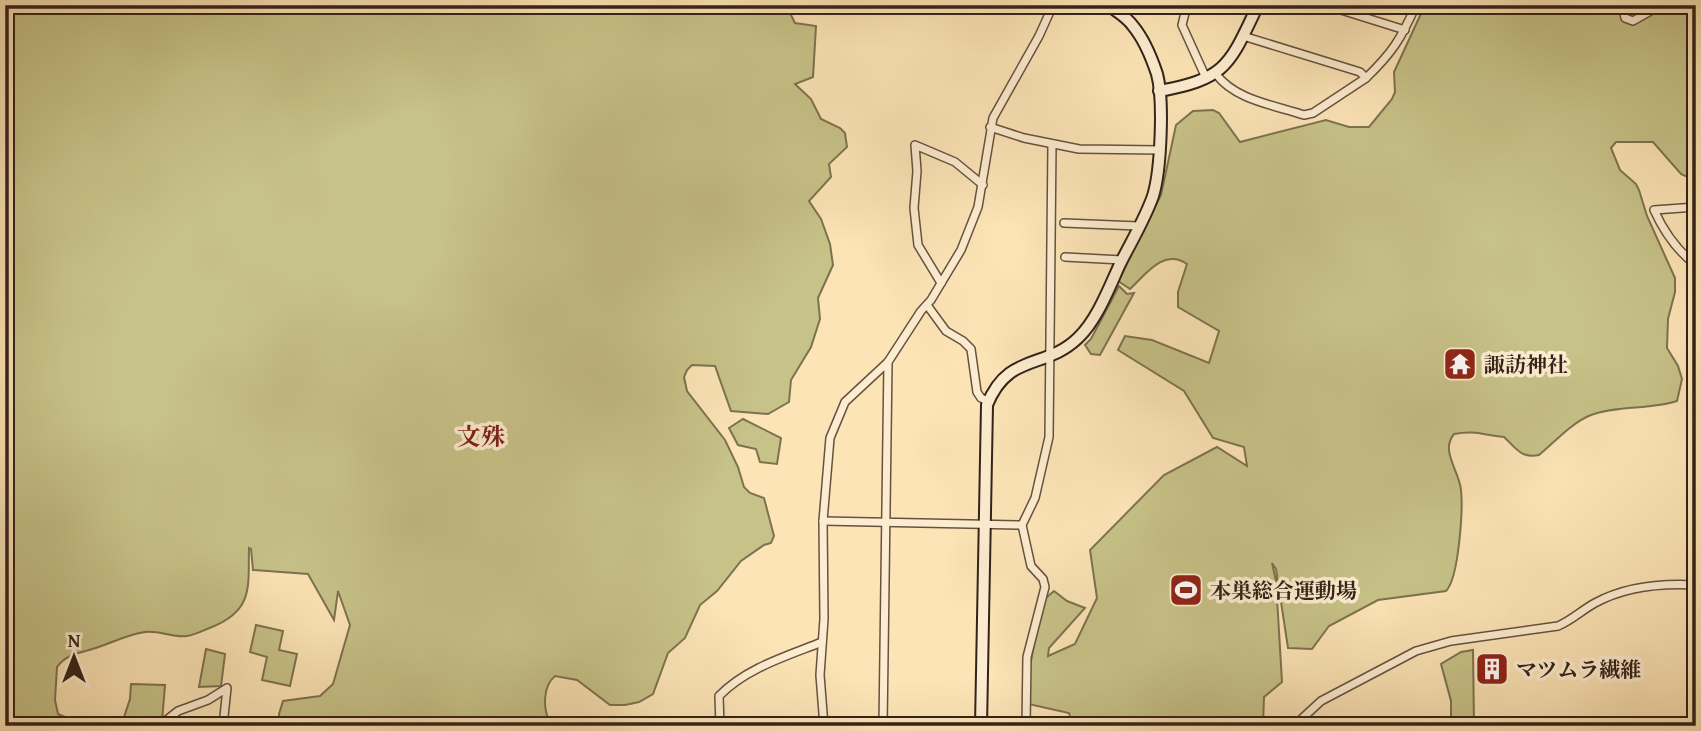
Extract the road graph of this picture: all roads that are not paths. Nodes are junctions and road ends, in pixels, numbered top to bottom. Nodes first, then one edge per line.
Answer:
1 (1053, 5) edge
2 (1108, 5) edge
3 (1187, 5) edge
4 (1258, 5) edge
5 (1325, 5) edge
6 (1416, 5) edge
7 (1627, 5) edge
8 (1661, 5) edge
9 (1405, 30) junction
10 (1243, 36) junction
11 (1211, 76) junction
12 (1366, 78) junction
13 (1159, 91) junction
14 (990, 127) junction
15 (1052, 144) junction
16 (1160, 150) junction
17 (983, 185) junction
18 (1696, 207) edge
19 (1064, 223) dead end
20 (1138, 226) junction
21 (1065, 257) dead end
22 (1122, 260) junction
23 (1696, 265) edge
24 (941, 284) junction
25 (927, 304) junction
26 (1051, 355) junction
27 (888, 362) junction
28 (988, 401) junction
29 (823, 521) junction
30 (886, 523) junction
31 (984, 523) junction
32 (1023, 525) junction
33 (1696, 585) edge
34 (822, 642) junction
35 (159, 726) edge
36 (223, 726) edge
37 (720, 726) edge
38 (824, 726) edge
39 (883, 726) edge
40 (981, 726) edge
41 (1026, 726) edge
42 (1294, 726) edge

1 - 14 street
2 - 13 street
3 - 11 street
4 - 10 street
5 - 9 street
6 - 9 street
7 - 8 street
9 - 12 street
10 - 11 street
10 - 12 street
11 - 12 street
11 - 13 street
13 - 16 street
14 - 15 street
14 - 17 street
15 - 16 street
15 - 26 street
16 - 20 street
17 - 24 street
17 - 24 street
18 - 23 street
19 - 20 street
20 - 22 street
21 - 22 street
22 - 26 street
24 - 25 street
25 - 27 street
25 - 28 street
26 - 28 street
26 - 32 street
27 - 29 street
27 - 30 street
28 - 31 street
29 - 30 street
29 - 34 street
30 - 31 street
30 - 39 street
31 - 32 street
31 - 40 street
32 - 41 street
33 - 42 street
34 - 37 street
34 - 38 street
35 - 36 street

